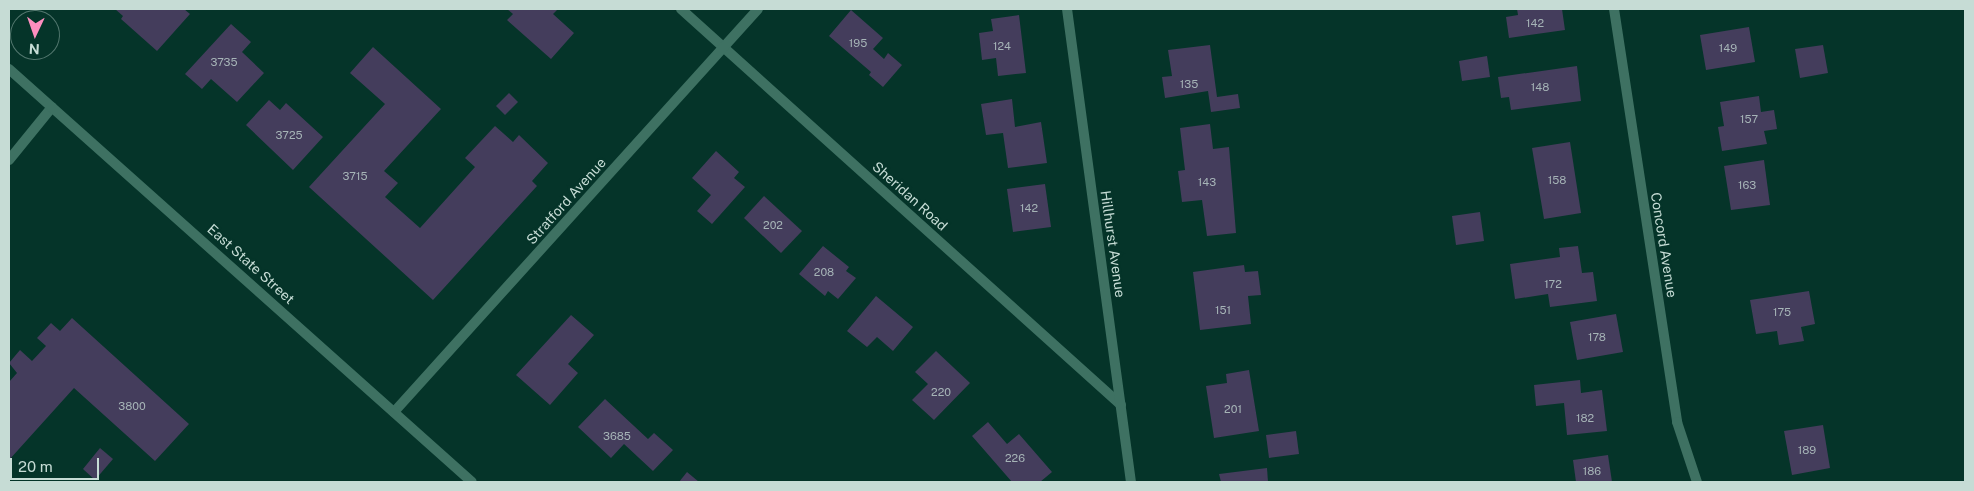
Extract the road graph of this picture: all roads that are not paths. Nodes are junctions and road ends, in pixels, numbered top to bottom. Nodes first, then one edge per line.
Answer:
1 (682, 9) edge
2 (758, 9) edge
3 (1067, 9) edge
4 (1614, 9) edge
5 (724, 47) junction
6 (9, 69) edge
7 (52, 107) junction
8 (9, 160) edge
9 (1121, 404) junction
10 (394, 412) junction
11 (472, 482) edge
12 (1132, 482) edge
13 (1696, 482) edge

1 - 5 street, Sheridan Road
2 - 5 street, Stratford Avenue
3 - 9 street, Hillhurst Avenue
4 - 13 street, Concord Avenue
5 - 9 street, Sheridan Road
5 - 10 street, Stratford Avenue
6 - 7 street, East State Street
7 - 8 street
7 - 10 street, East State Street
9 - 12 street, Hillhurst Avenue
10 - 11 street, East State Street

